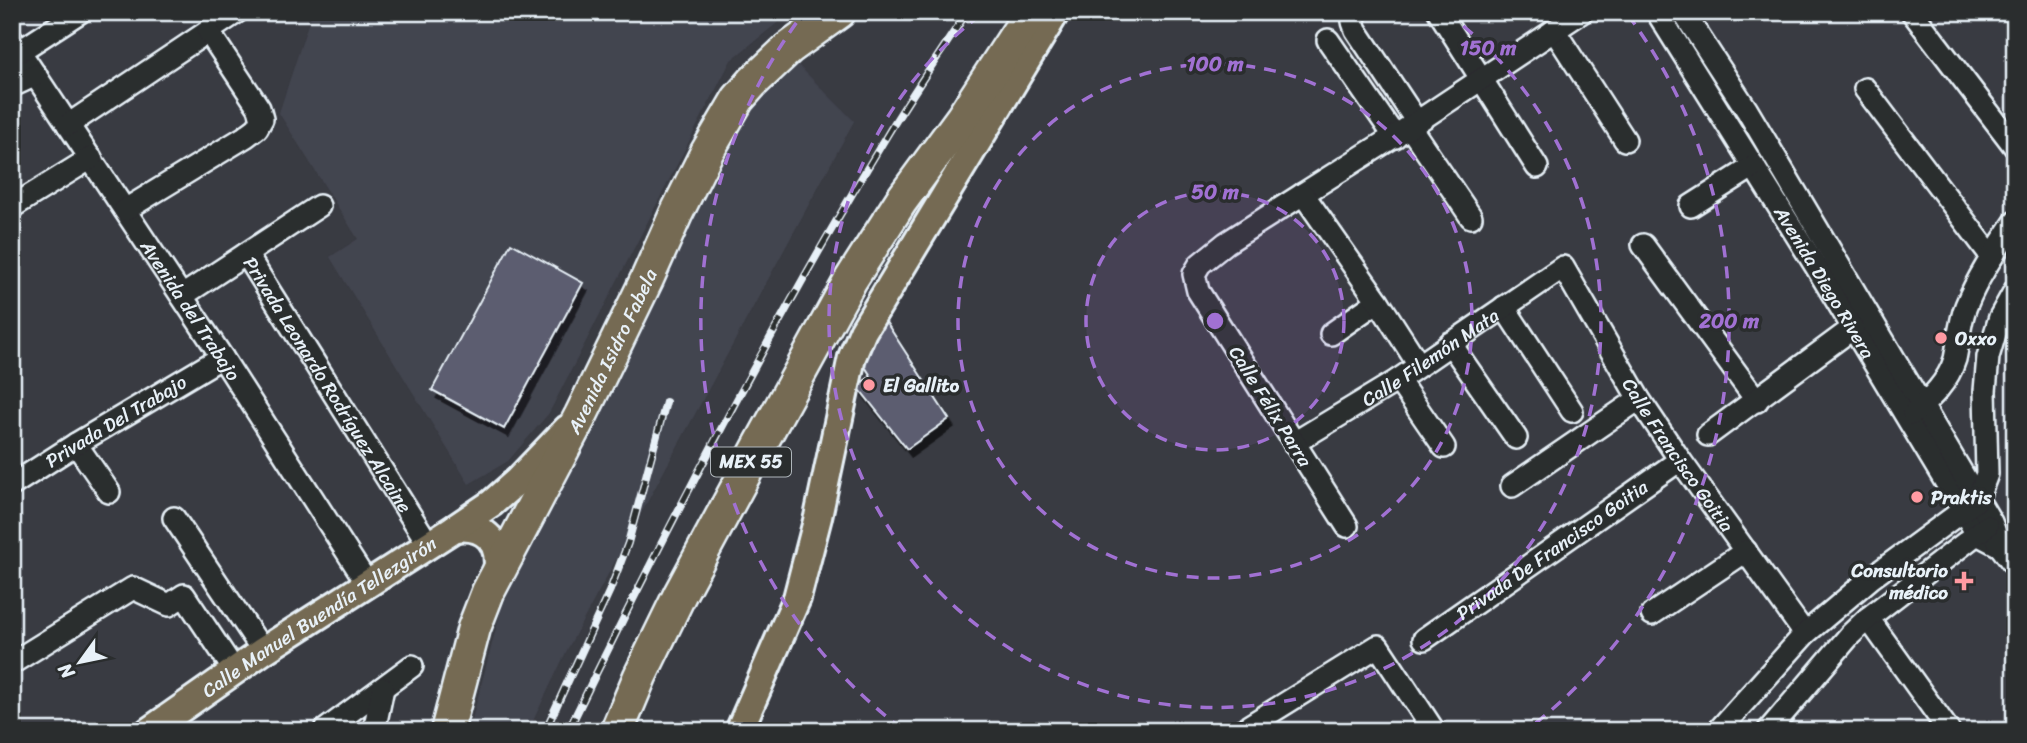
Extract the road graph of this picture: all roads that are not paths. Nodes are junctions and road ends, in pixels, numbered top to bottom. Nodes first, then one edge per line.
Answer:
1 (80, 12) edge
2 (237, 12) edge
3 (839, 12) edge
4 (1009, 12) edge
5 (1031, 12) edge
6 (1056, 12) edge
7 (1357, 12) edge
8 (1439, 12) edge
9 (1581, 12) edge
10 (1657, 12) edge
11 (1683, 12) edge
12 (1912, 12) edge
13 (1554, 30) junction
14 (208, 31) junction
15 (1328, 40) dead end
16 (16, 46) edge
17 (36, 75) junction
18 (1482, 79) junction
19 (12, 86) edge
20 (1865, 89) dead end
21 (68, 125) junction
22 (1407, 128) junction
23 (1625, 140) dead end
24 (2015, 147) edge
25 (91, 158) junction
26 (1754, 166) junction
27 (1537, 167) dead end
28 (1303, 194) junction
29 (901, 201) junction
30 (319, 206) dead end
31 (1691, 206) dead end
32 (12, 207) edge
33 (125, 210) junction
34 (1471, 217) dead end
35 (2015, 222) edge
36 (1643, 245) dead end
37 (246, 254) junction
38 (1992, 257) junction
39 (1826, 262) junction
40 (1563, 267) joint
41 (2015, 290) edge
42 (182, 296) junction
43 (1378, 301) junction
44 (1504, 307) junction
45 (1853, 328) junction
46 (1331, 334) dead end
47 (1450, 343) junction
48 (222, 357) junction
49 (1419, 365) junction
50 (1398, 380) junction
51 (1639, 400) junction
52 (1756, 401) junction
53 (1572, 411) dead end
54 (1914, 412) junction
55 (581, 415) junction
56 (1708, 435) dead end
57 (1516, 438) dead end
58 (1294, 443) junction
59 (76, 444) junction
60 (1444, 447) dead end
61 (1680, 460) junction
62 (12, 485) edge
63 (1512, 486) dead end
64 (109, 492) dead end
65 (1969, 505) junction
66 (174, 518) dead end
67 (1347, 526) dead end
68 (455, 528) junction
69 (1984, 528) junction
70 (429, 545) junction
71 (1746, 551) junction
72 (2015, 566) edge
73 (497, 573) junction
74 (367, 583) junction
75 (1653, 614) dead end
76 (1868, 618) junction
77 (1805, 634) junction
78 (1424, 639) dead end
79 (262, 651) junction
80 (12, 663) edge
81 (412, 666) dead end
82 (234, 670) junction
83 (383, 688) junction
84 (162, 727) edge
85 (1769, 730) edge
86 (324, 731) edge
87 (374, 731) edge
88 (447, 731) edge
89 (617, 731) edge
90 (739, 731) edge
91 (1241, 731) edge
92 (1433, 731) edge
93 (1718, 731) edge
94 (1949, 731) edge

1 - 16 street
2 - 14 street
3 - 55 highway, Avenida Isidro Fabela
4 - 29 highway
5 - 29 highway, MEX 55
6 - 90 main road
7 - 22 street
8 - 18 street
9 - 13 street
10 - 26 street, Avenida Diego Rivera
11 - 39 street, Avenida Diego Rivera
12 - 24 street
13 - 18 street
13 - 23 street
14 - 21 street
14 - 33 street
15 - 22 street
16 - 17 street, Avenida del Trabajo
17 - 19 street
17 - 21 street, Avenida del Trabajo
18 - 22 street
18 - 27 street
20 - 38 street
21 - 25 street, Avenida del Trabajo
22 - 28 street
22 - 34 street
25 - 32 street
25 - 33 street, Avenida del Trabajo
26 - 31 street
26 - 39 street, Avenida Diego Rivera
28 - 43 street
28 - 58 street, Calle Félix Parra
29 - 89 highway, MEX 55
30 - 37 street
33 - 42 street, Avenida del Trabajo
35 - 38 street
36 - 52 street
37 - 42 street, Privada Leonardo Rodríguez Alcaine
37 - 70 street, Privada Leonardo Rodríguez Alcaine
38 - 54 street
39 - 45 street, Avenida Diego Rivera
39 - 54 street, Avenida Diego Rivera
40 - 44 street, Calle Filemón Mata
40 - 51 street, Calle Francisco Goitia
41 - 65 street
42 - 48 street, Avenida del Trabajo
43 - 46 street
43 - 49 street
44 - 47 street, Calle Filemón Mata
44 - 53 street
45 - 52 street
45 - 54 street, Avenida Diego Rivera
47 - 49 street, Calle Filemón Mata
47 - 57 street
48 - 59 street, Privada Del Trabajo
48 - 74 street, Avenida del Trabajo
49 - 50 street, Calle Filemón Mata
50 - 58 street, Calle Filemón Mata
50 - 60 street
51 - 61 street, Calle Francisco Goitia
51 - 63 street
52 - 56 street
54 - 65 street, Avenida Diego Rivera
55 - 68 main road, Calle Manuel Buendía Tellezgirón
55 - 73 highway, Avenida Isidro Fabela
58 - 67 street, Calle Félix Parra
59 - 62 street, Privada Del Trabajo
59 - 64 street
61 - 71 street, Calle Francisco Goitia
61 - 78 street, Privada De Francisco Goitia
65 - 69 street, Avenida Diego Rivera
65 - 77 street
66 - 79 street
68 - 70 main road, Calle Manuel Buendía Tellezgirón
68 - 73 main road, Calle Manuel Buendía Tellezgirón
69 - 72 street, Avenida Diego Rivera
69 - 76 street
70 - 74 main road, Calle Manuel Buendía Tellezgirón
71 - 75 street
71 - 77 street, Calle Francisco Goitia
73 - 88 highway, Avenida Isidro Fabela
74 - 79 main road, Calle Manuel Buendía Tellezgirón
76 - 85 street
76 - 94 street
77 - 93 street
79 - 82 main road, Calle Manuel Buendía Tellezgirón
80 - 82 street
81 - 83 street
82 - 84 main road, Calle Manuel Buendía Tellezgirón
83 - 86 street
83 - 87 street
91 - 92 street

